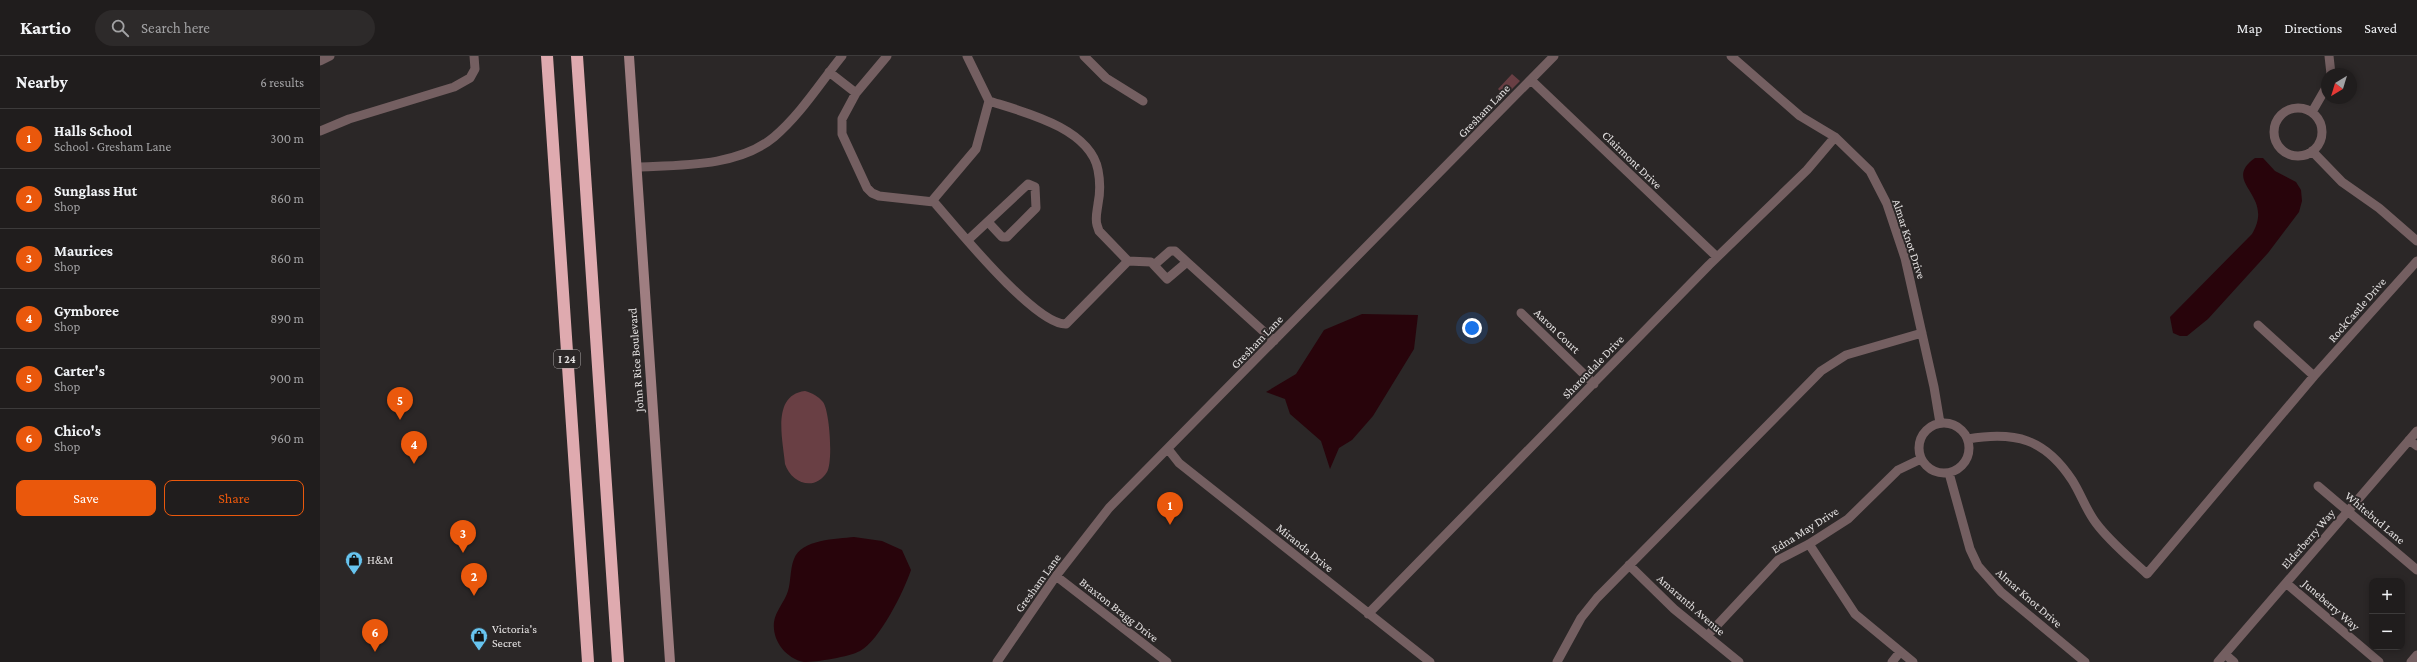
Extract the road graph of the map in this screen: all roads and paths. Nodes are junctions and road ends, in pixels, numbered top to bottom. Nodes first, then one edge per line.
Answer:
1 (330, 56) edge
2 (474, 56) edge
3 (547, 56) edge
4 (577, 56) edge
5 (629, 56) edge
6 (842, 56) edge
7 (887, 56) edge
8 (967, 56) edge
9 (1084, 56) edge
10 (1554, 56) edge
11 (1732, 56) edge
12 (2329, 56) edge
13 (320, 61) edge
14 (2330, 68) edge
15 (829, 72) junction
16 (1531, 80) junction
17 (856, 93) junction
18 (2321, 96) edge
19 (989, 101) junction
20 (1142, 101) dead end
21 (2312, 112) junction
22 (320, 131) edge
23 (1834, 137) junction
24 (2312, 152) junction
25 (637, 167) junction
26 (932, 201) junction
27 (988, 222) junction
28 (968, 240) junction
29 (2417, 240) edge
30 (1717, 257) junction
31 (1128, 260) junction
32 (2417, 261) edge
33 (1187, 262) junction
34 (1154, 265) junction
35 (1521, 313) dead end
36 (2258, 325) dead end
37 (1922, 334) junction
38 (1274, 341) junction
39 (2314, 376) junction
40 (1594, 384) junction
41 (1940, 423) junction
42 (2417, 431) edge
43 (1968, 439) junction
44 (2409, 440) junction
45 (2417, 446) edge
46 (1168, 449) junction
47 (1921, 459) junction
48 (1949, 473) junction
49 (2318, 486) dead end
50 (2348, 511) junction
51 (1809, 544) junction
52 (1629, 565) junction
53 (2417, 570) edge
54 (1056, 576) junction
55 (2286, 583) junction
56 (1368, 614) junction
57 (1706, 636) junction
58 (1900, 652) junction
59 (2225, 654) junction
60 (2417, 655) edge
61 (2084, 661) edge
62 (588, 662) edge
63 (618, 662) edge
64 (670, 662) edge
65 (997, 662) edge
66 (1167, 662) edge
67 (1430, 662) edge
68 (1557, 662) edge
69 (1739, 662) edge
70 (1892, 662) edge
71 (1913, 662) edge
72 (2218, 662) edge
73 (2234, 662) edge
74 (2379, 662) edge
75 (2411, 662) edge

1 - 13 street
2 - 22 street
3 - 62 highway, I 24
4 - 63 highway, I 24
5 - 25 street, John R Rice Boulevard
6 - 15 street
7 - 17 street
8 - 19 street
9 - 20 street
10 - 16 street, Gresham Lane
11 - 23 street, Almar Knot Drive
12 - 14 street
15 - 17 street
15 - 25 street
16 - 30 street, Clairmont Drive
16 - 38 street, Gresham Lane
17 - 26 street
18 - 21 street
19 - 26 street
19 - 31 street
21 - 24 street
21 - 24 street
23 - 30 street, Sharondale Drive
23 - 37 street, Almar Knot Drive
24 - 29 street
25 - 64 street, John R Rice Boulevard
26 - 28 street
27 - 27 street
27 - 28 street
28 - 31 street
30 - 40 street, Sharondale Drive
31 - 34 street
32 - 39 street, RockCastle Drive
33 - 34 street
33 - 34 street
33 - 38 street
35 - 40 street, Aaron Court
36 - 39 street
37 - 41 street, Almar Knot Drive
37 - 52 street
38 - 46 street, Gresham Lane
39 - 43 street, RockCastle Drive
40 - 56 street, Sharondale Drive
41 - 43 street
41 - 47 street
42 - 44 street, Elderberry Way
43 - 48 street
44 - 45 street
44 - 50 street, Elderberry Way
46 - 54 street, Gresham Lane
46 - 56 street, Miranda Drive
47 - 48 street
47 - 51 street, Edna May Drive
48 - 61 street, Almar Knot Drive
49 - 50 street, Whitebud Lane
50 - 53 street, Whitebud Lane
50 - 55 street, Elderberry Way
51 - 57 street, Edna May Drive
51 - 58 street
52 - 57 street, Amaranth Avenue
52 - 68 street
54 - 65 street, Gresham Lane
54 - 66 street, Braxton Bragg Drive
55 - 59 street, Elderberry Way
55 - 74 street, Juneberry Way
56 - 67 street, Miranda Drive
57 - 69 street, Amaranth Avenue
58 - 70 street
58 - 71 street
59 - 72 street, Elderberry Way
59 - 73 street
60 - 75 street

